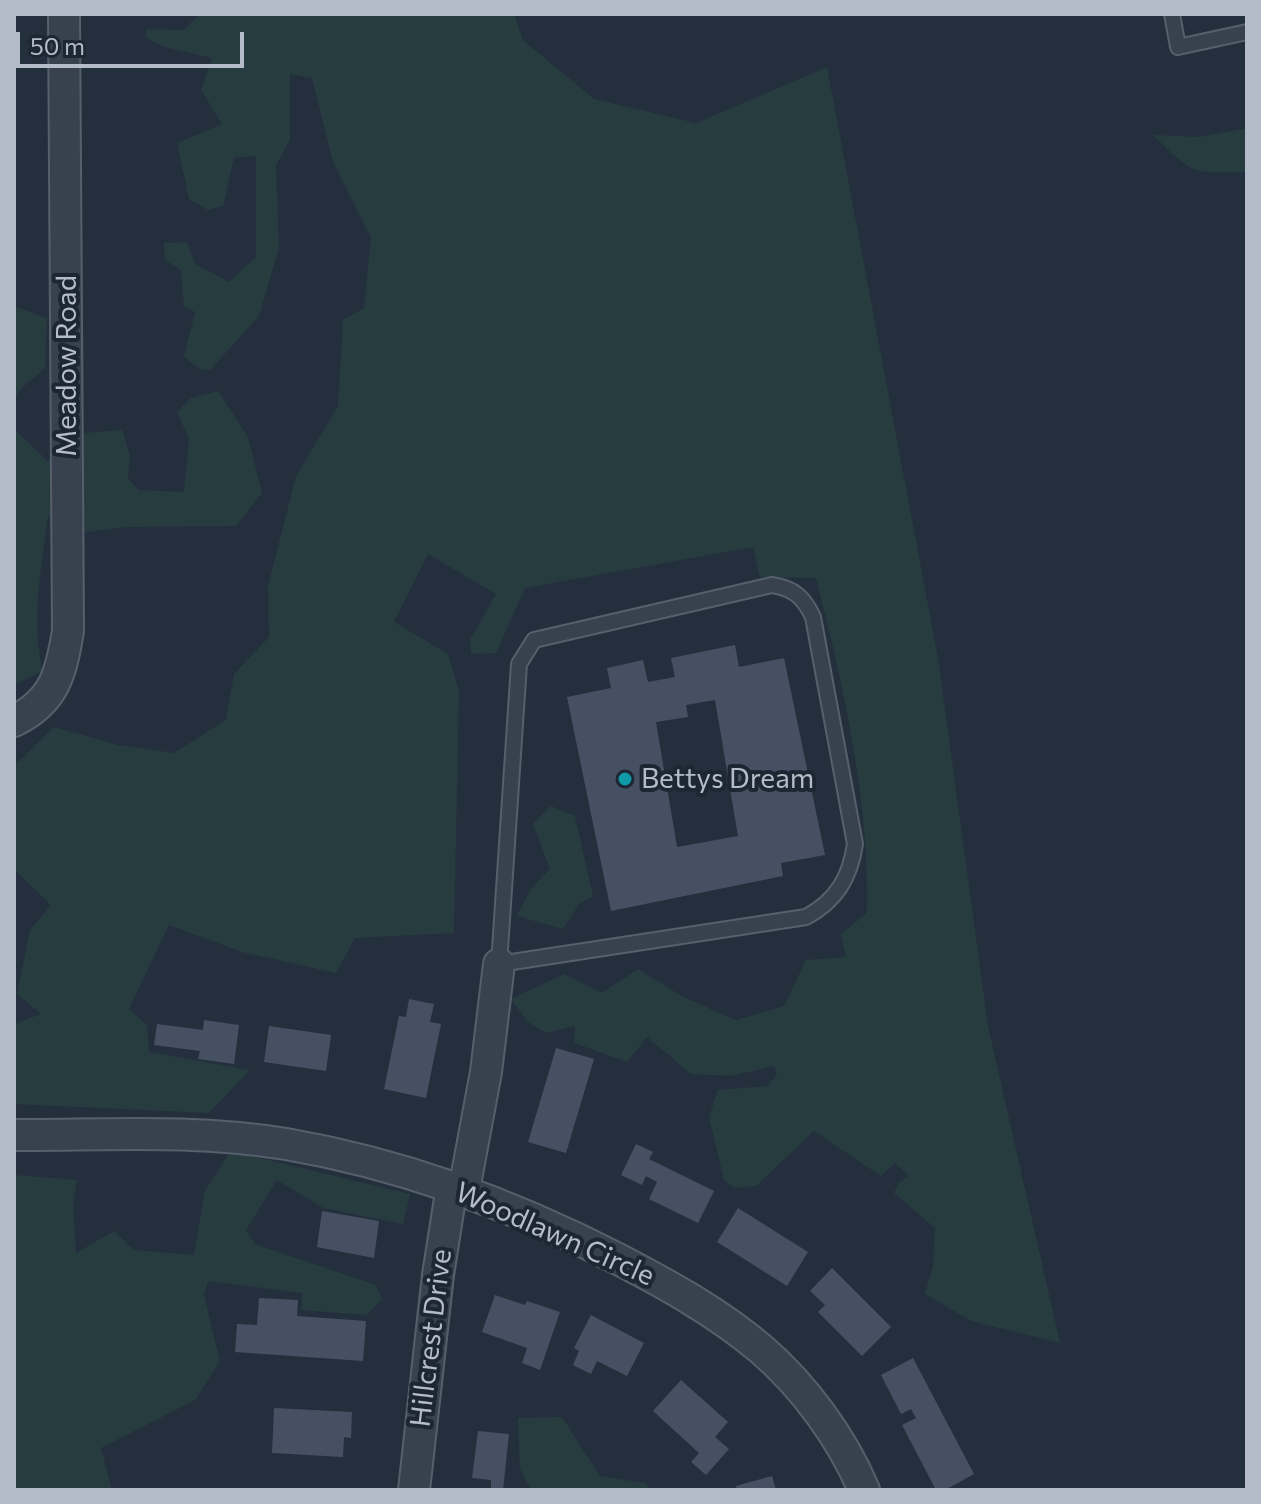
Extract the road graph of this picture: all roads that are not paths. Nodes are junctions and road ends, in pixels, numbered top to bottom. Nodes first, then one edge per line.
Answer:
1 (64, 14) edge
2 (1172, 14) edge
3 (1247, 32) edge
4 (25, 715) edge
5 (499, 964) junction
6 (14, 1135) edge
7 (458, 1188) junction
8 (414, 1490) edge
9 (864, 1490) edge

1 - 4 street, Meadow Road
2 - 3 lane
5 - 5 lane
5 - 7 street, Hillcrest Drive
6 - 7 street, Woodlawn Circle
7 - 8 street, Hillcrest Drive
7 - 9 street, Woodlawn Circle

